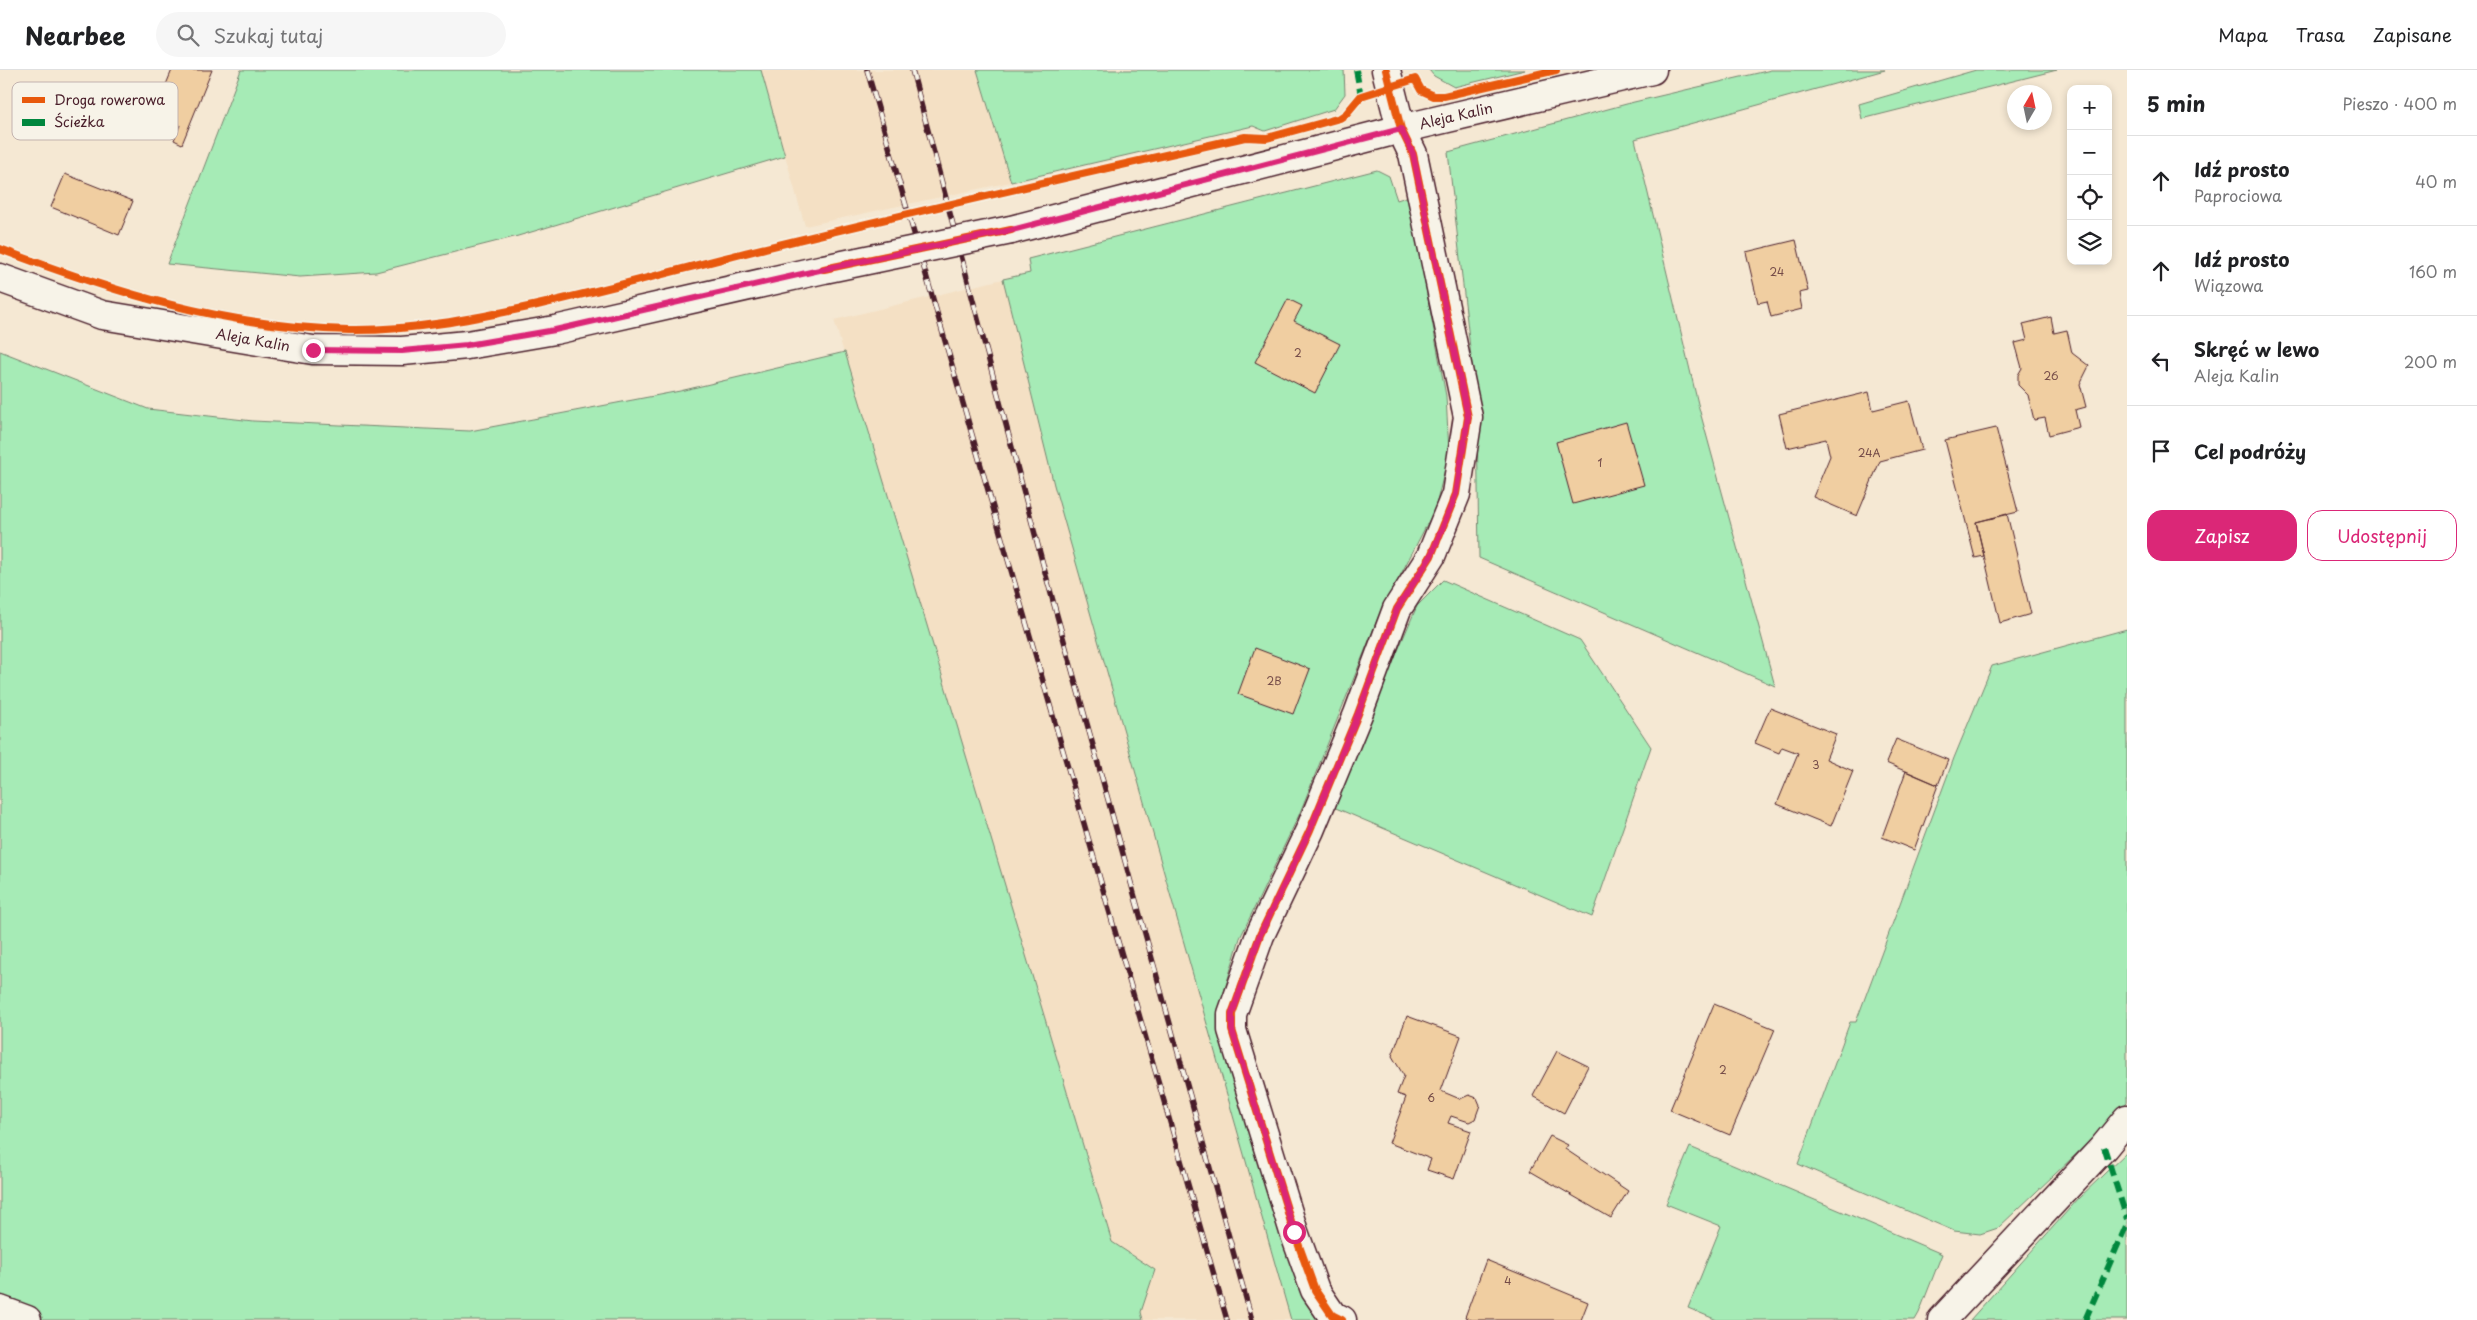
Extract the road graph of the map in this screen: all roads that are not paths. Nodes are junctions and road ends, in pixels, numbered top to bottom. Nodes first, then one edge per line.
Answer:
1 (1386, 70) edge
2 (1652, 70) edge
3 (1401, 129) junction
4 (0, 278) edge
5 (2127, 1119) edge
6 (0, 1310) edge
7 (26, 1320) edge
8 (1342, 1320) edge
9 (1942, 1320) edge

1 - 3 street
2 - 3 street, Aleja Kalin
3 - 4 street, Aleja Kalin, bridge
3 - 8 street
5 - 9 street
6 - 7 street

